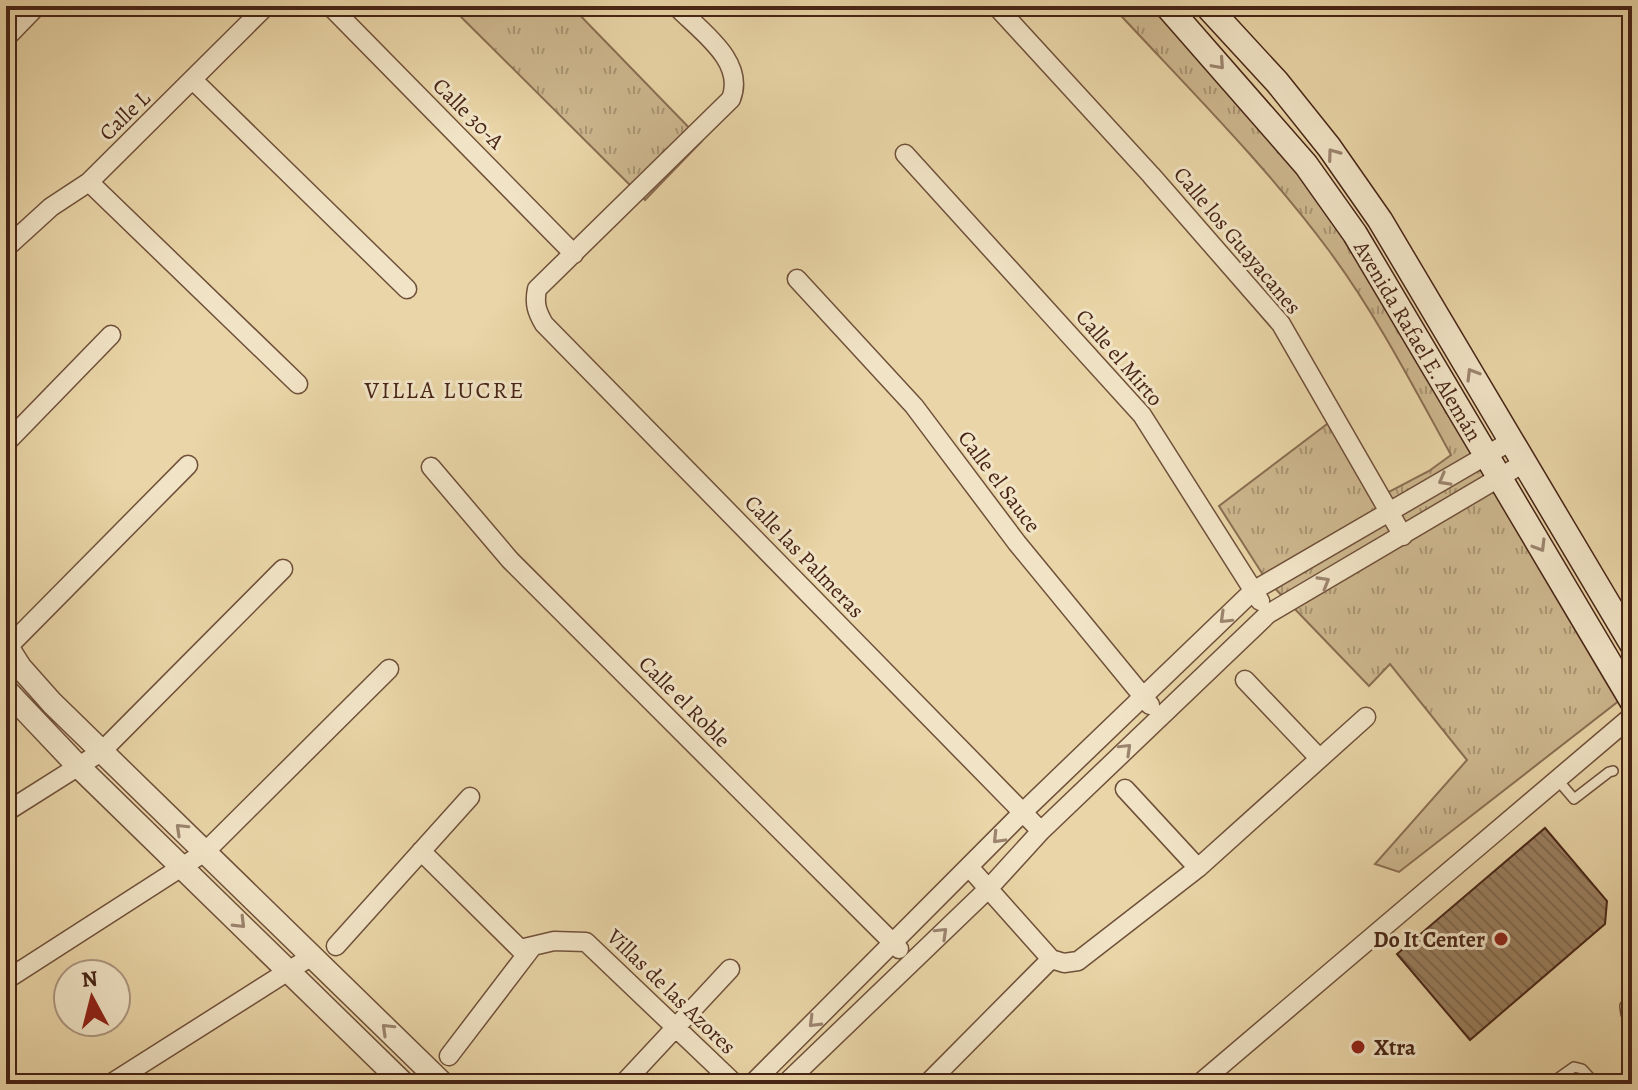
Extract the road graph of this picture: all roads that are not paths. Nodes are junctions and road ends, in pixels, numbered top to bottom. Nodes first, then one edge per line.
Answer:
1 (37, 6) edge
2 (266, 6) edge
3 (330, 6) edge
4 (676, 6) edge
5 (996, 6) edge
6 (1167, 6) edge
7 (1207, 6) edge
8 (6, 38) edge
9 (193, 80) junction
10 (905, 154) dead end
11 (89, 182) junction
12 (6, 248) edge
13 (574, 254) junction
14 (797, 279) dead end
15 (407, 289) dead end
16 (111, 335) dead end
17 (298, 384) dead end
18 (1511, 441) junction
19 (6, 443) edge
20 (1487, 457) junction
21 (1524, 463) junction
22 (188, 465) dead end
23 (431, 467) dead end
24 (1500, 479) junction
25 (1387, 511) junction
26 (1403, 536) junction
27 (283, 569) dead end
28 (1253, 591) junction
29 (1268, 614) junction
30 (1630, 636) edge
31 (7, 647) edge
32 (389, 669) dead end
33 (1245, 680) dead end
34 (6, 690) edge
35 (1143, 696) junction
36 (1632, 701) edge
37 (1160, 716) junction
38 (1632, 716) edge
39 (1366, 717) dead end
40 (101, 752) junction
41 (1319, 758) junction
42 (78, 766) junction
43 (1613, 771) dead end
44 (1556, 778) junction
45 (1125, 789) dead end
46 (470, 797) dead end
47 (6, 812) edge
48 (1023, 812) junction
49 (1041, 831) junction
50 (421, 851) junction
51 (205, 852) junction
52 (185, 867) junction
53 (969, 867) junction
54 (1198, 868) junction
55 (989, 888) junction
56 (892, 942) junction
57 (336, 946) dead end
58 (533, 946) junction
59 (312, 956) junction
60 (1051, 959) junction
61 (912, 962) junction
62 (730, 969) dead end
63 (289, 971) junction
64 (6, 980) edge
65 (1632, 998) edge
66 (1632, 1022) edge
67 (674, 1027) junction
68 (449, 1056) dead end
69 (424, 1065) junction
70 (399, 1083) edge
71 (110, 1084) edge
72 (443, 1084) edge
73 (623, 1084) edge
74 (735, 1084) edge
75 (752, 1084) edge
76 (785, 1084) edge
77 (927, 1084) edge
78 (1201, 1084) edge
79 (1550, 1084) edge
80 (1596, 1084) edge

1 - 8 street
2 - 9 street, Calle L
3 - 13 street, Calle 30-A
4 - 13 street
5 - 25 street, Calle los Guayacanes
6 -> 20 main road, Avenida Rafael E. Alemán
18 -> 7 main road, Avenida Rafael E. Alemán
9 - 11 street, Calle L
9 - 15 street
10 - 28 street, Calle el Mirto
11 - 12 street, Calle L
11 - 17 street
13 - 48 street, Calle las Palmeras
14 - 35 street, Calle el Sauce
16 - 19 street
18 - 20 street
18 - 21 main road, Avenida Rafael E. Alemán
20 - 24 main road, Avenida Rafael E. Alemán
20 -> 25 street
21 - 24 street
21 - 30 main road, Avenida Rafael E. Alemán
22 - 31 street
23 - 56 street, Calle el Roble
24 - 26 street
24 -> 36 main road, Avenida Rafael E. Alemán
25 - 26 street, Calle los Guayacanes
25 - 28 street
29 -> 26 street
27 - 40 street
28 - 29 street, Calle el Mirto
28 -> 35 street
29 - 37 street
31 - 40 street
32 - 51 street
33 - 41 street
34 - 42 street
35 - 37 street, Calle el Sauce
35 - 48 street
49 -> 37 street
38 - 44 street
39 - 41 street
40 - 42 street
51 -> 40 street
41 - 54 street
42 - 47 street
42 - 52 street
43 - 44 lane
44 - 78 street
45 - 54 street
46 - 50 street
48 - 49 street, Calle las Palmeras
48 -> 53 street
49 - 55 street
50 - 57 street
50 - 58 street
51 - 52 street
51 - 59 street
52 -> 63 street
52 - 64 street
53 - 55 street
53 - 56 street
54 - 60 street
55 - 60 street
61 -> 55 street
56 - 61 street, Calle el Roble
56 -> 75 street
58 - 67 street, Villas de las Azores
58 - 68 street
59 - 63 street
69 -> 59 street
60 - 77 street
61 - 76 street
62 - 67 street
63 - 70 street
63 - 71 street
65 - 66 lane
67 - 73 street
67 - 74 street, Villas de las Azores
69 - 70 street
69 - 72 street
79 - 80 lane

